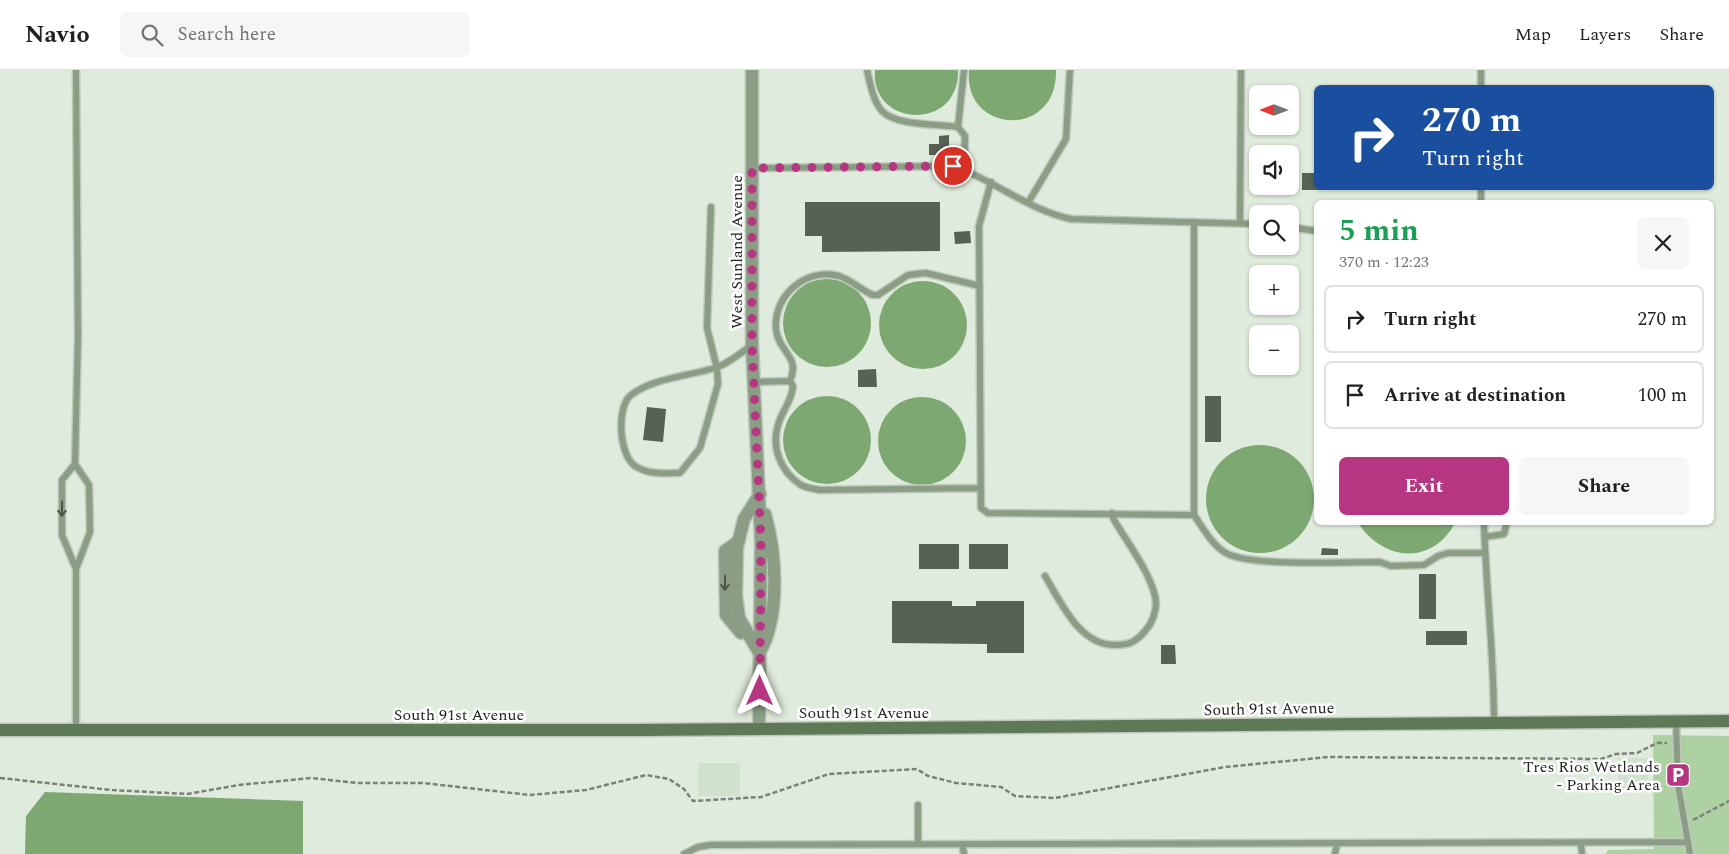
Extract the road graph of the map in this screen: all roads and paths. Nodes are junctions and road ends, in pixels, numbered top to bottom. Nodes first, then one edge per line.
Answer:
1 (76, 70) edge
2 (752, 70) edge
3 (867, 70) edge
4 (964, 70) edge
5 (1070, 70) edge
6 (1241, 70) edge
7 (1481, 70) edge
8 (1481, 85) edge
9 (958, 127) junction
10 (752, 168) junction
11 (964, 170) junction
12 (991, 182) junction
13 (1028, 203) junction
14 (711, 207) dead end
15 (1194, 222) junction
16 (1240, 223) junction
17 (1249, 224) edge
18 (1299, 228) edge
19 (1314, 231) edge
20 (980, 286) junction
21 (752, 345) junction
22 (717, 368) junction
23 (790, 381) junction
24 (754, 382) junction
25 (75, 464) junction
26 (980, 488) junction
27 (760, 494) junction
28 (1112, 514) junction
29 (1194, 515) junction
30 (1484, 525) edge
31 (1506, 525) edge
32 (1484, 537) junction
33 (1485, 553) junction
34 (76, 569) junction
35 (1045, 576) dead end
36 (760, 654) junction
37 (1676, 721) junction
38 (1729, 721) edge
39 (1494, 722) junction
40 (759, 728) junction
41 (0, 730) edge
42 (76, 731) junction
43 (1676, 744) junction
44 (0, 778) edge
45 (1729, 801) edge
46 (918, 806) dead end
47 (1684, 824) junction
48 (1687, 842) junction
49 (918, 843) junction
50 (962, 844) junction
51 (1337, 844) junction
52 (1581, 844) junction
53 (684, 854) edge
54 (964, 854) edge
55 (1336, 854) edge
56 (1582, 854) edge
57 (1690, 854) edge

1 - 25 lane
2 - 10 street, West Sunland Avenue
3 - 9 lane
4 - 9 lane
5 - 13 lane
6 - 16 lane
7 - 8 lane
9 - 11 lane
10 - 11 lane
10 - 21 street, West Sunland Avenue
11 - 12 lane
12 - 13 lane
12 - 20 lane
13 - 15 lane
14 - 22 lane
15 - 16 lane
15 - 29 lane
16 - 17 lane
18 - 19 lane
20 - 23 lane
20 - 26 lane
21 - 22 lane
21 - 24 street, West Sunland Avenue
22 - 22 lane
23 - 24 lane
23 - 26 lane
24 - 27 street, West Sunland Avenue
25 - 34 lane
25 -> 34 lane
26 - 28 lane
27 - 36 street, West Sunland Avenue
27 -> 36 street
28 - 29 lane
28 - 35 lane
29 - 33 lane
30 - 32 lane
31 - 32 lane
32 - 33 lane
33 - 39 lane
34 - 42 lane
36 - 40 street, West Sunland Avenue
37 - 38 main road, South 91st Avenue
37 - 39 main road, South 91st Avenue
37 - 43 lane
39 - 40 main road, South 91st Avenue
40 - 42 main road, South 91st Avenue
41 - 42 main road, South 91st Avenue
43 - 44 path
43 - 47 lane
45 - 47 path
46 - 49 lane
47 - 48 lane
48 - 52 lane
48 - 57 lane
49 - 50 lane
49 - 53 lane
50 - 51 lane
50 - 54 lane
51 - 52 lane
51 - 55 lane
52 - 56 lane

